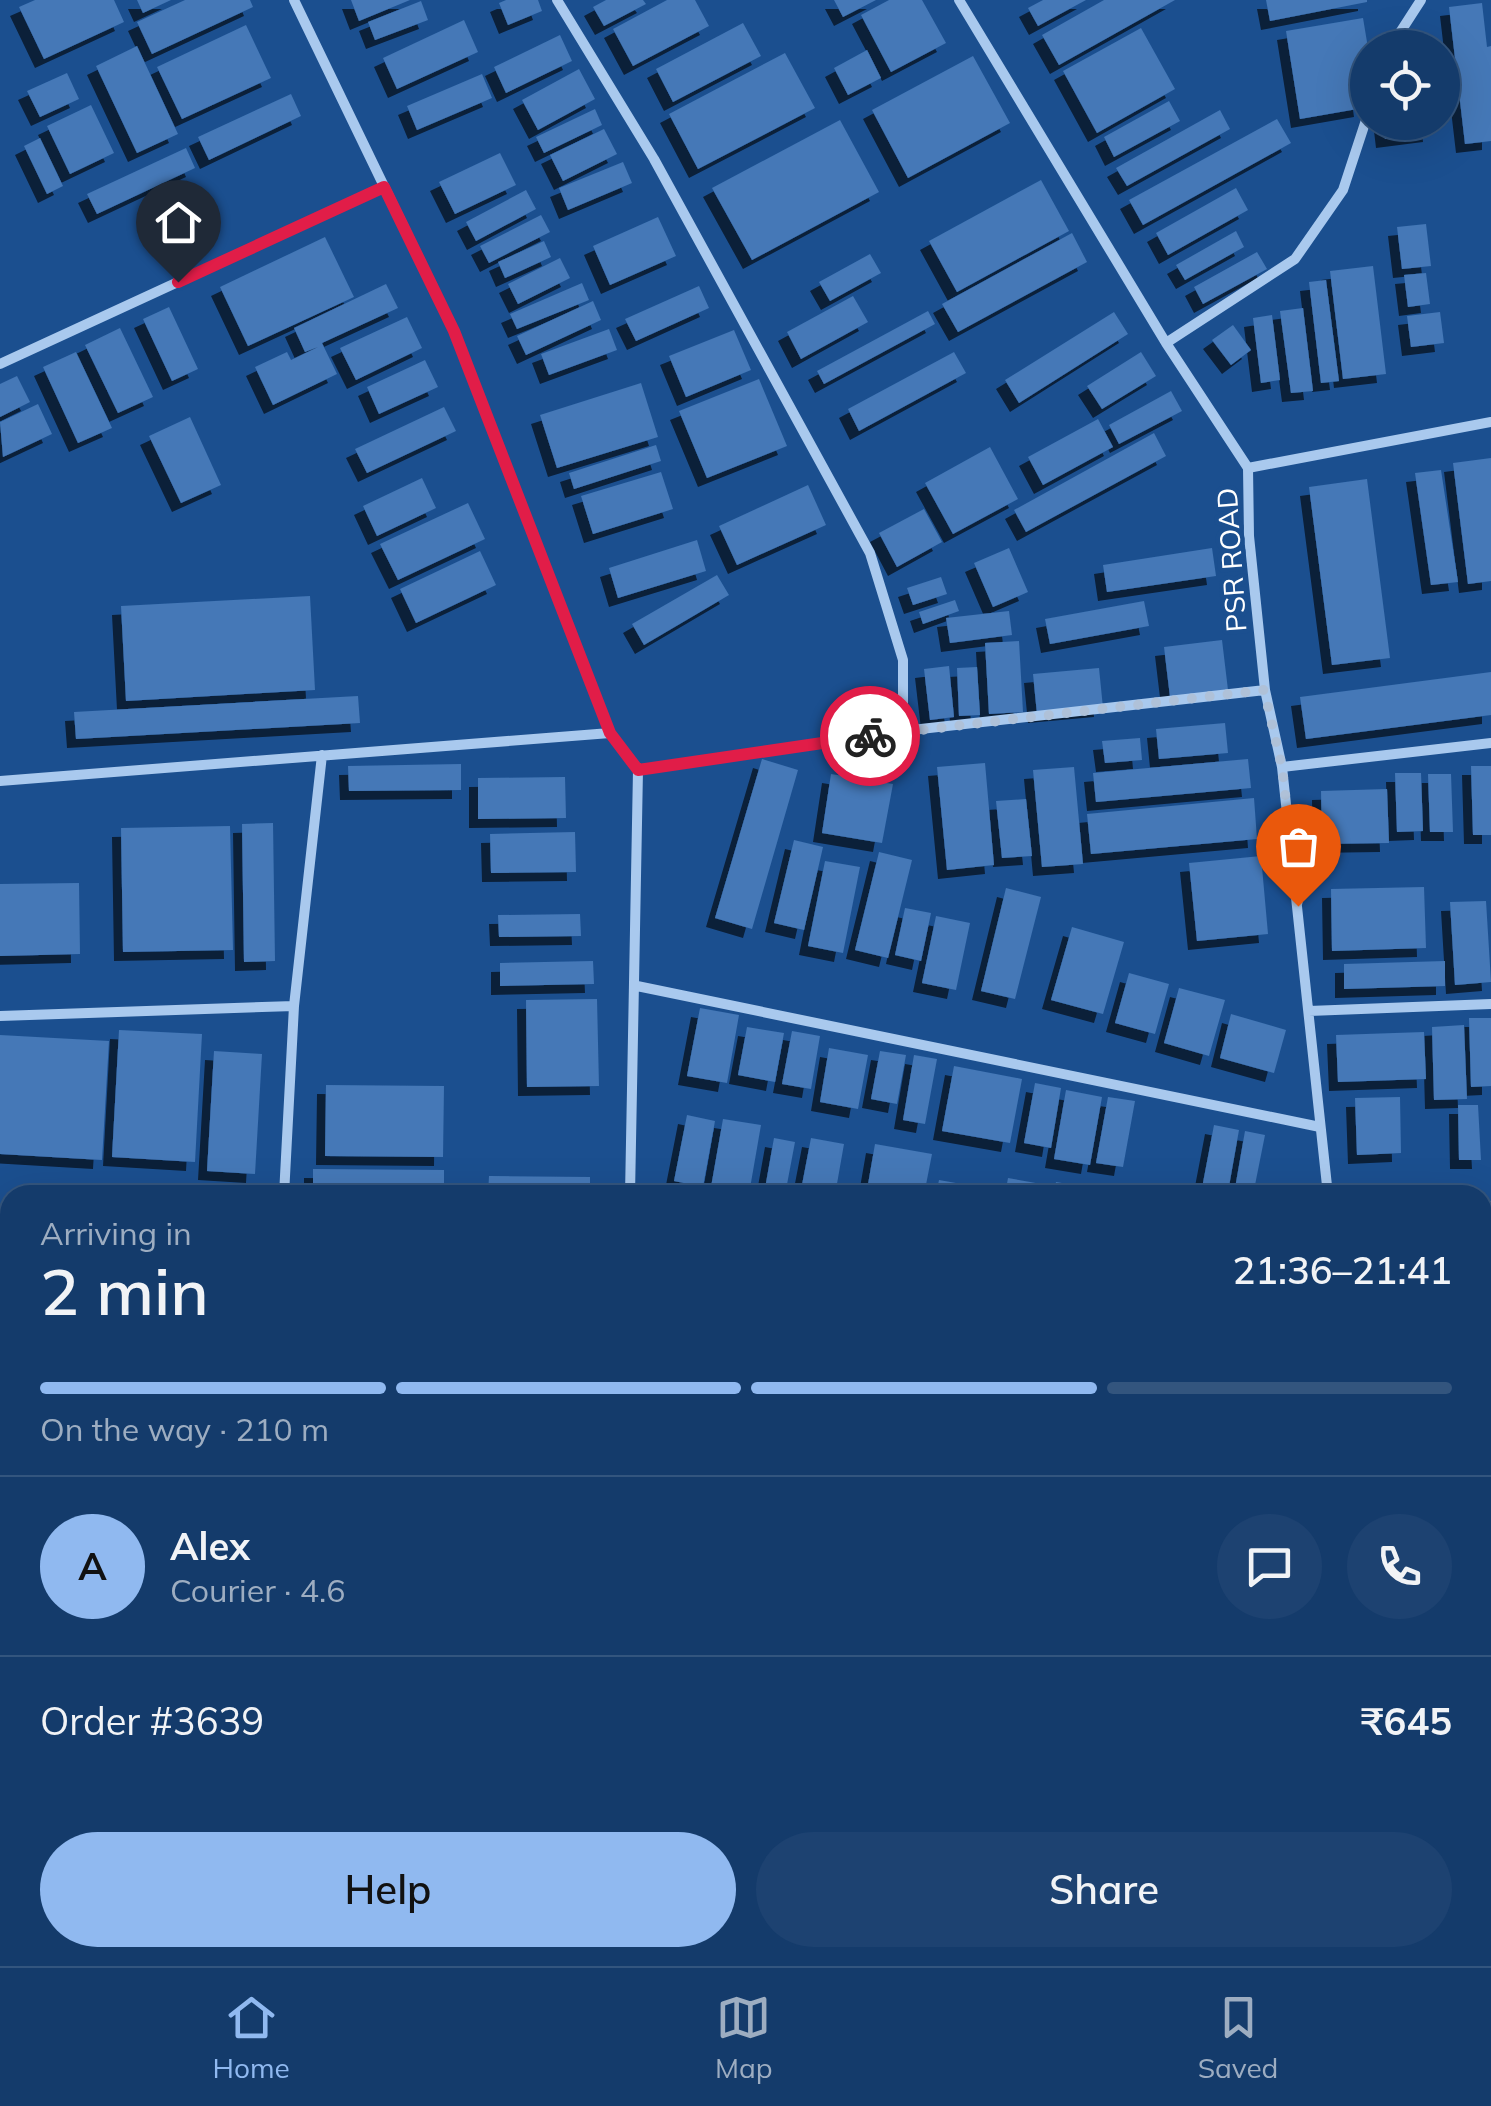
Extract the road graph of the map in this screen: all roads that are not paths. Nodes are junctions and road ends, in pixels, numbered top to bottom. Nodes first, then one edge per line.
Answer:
1 (294, 0) edge
2 (556, 0) edge
3 (958, 0) edge
4 (1421, 0) edge
5 (1402, 30) edge
6 (1359, 140) edge
7 (384, 187) junction
8 (1166, 344) junction
9 (0, 364) edge
10 (1491, 422) edge
11 (1248, 468) junction
12 (1264, 690) junction
13 (903, 731) junction
14 (610, 733) junction
15 (1491, 743) edge
16 (322, 755) junction
17 (1282, 767) junction
18 (638, 770) junction
19 (0, 781) edge
20 (637, 986) junction
21 (1491, 1004) edge
22 (294, 1006) junction
23 (1310, 1012) junction
24 (0, 1016) edge
25 (1320, 1127) junction
26 (285, 1185) edge
27 (630, 1185) edge
28 (1327, 1185) edge

1 - 7 street
2 - 13 street
3 - 8 street, PSR ROAD
4 - 5 street
6 - 8 street
7 - 9 street
7 - 14 street
8 - 11 street, PSR ROAD
10 - 11 street
11 - 12 street, PSR ROAD
12 - 13 street
12 - 17 street, PSR ROAD
13 - 18 street
14 - 16 street
14 - 18 street
15 - 17 street
16 - 19 street
16 - 22 street
17 - 23 street, PSR ROAD
18 - 20 street
20 - 25 street
20 - 27 street
21 - 23 street
22 - 24 street
22 - 26 street
23 - 25 street, PSR ROAD
25 - 28 street, PSR ROAD

